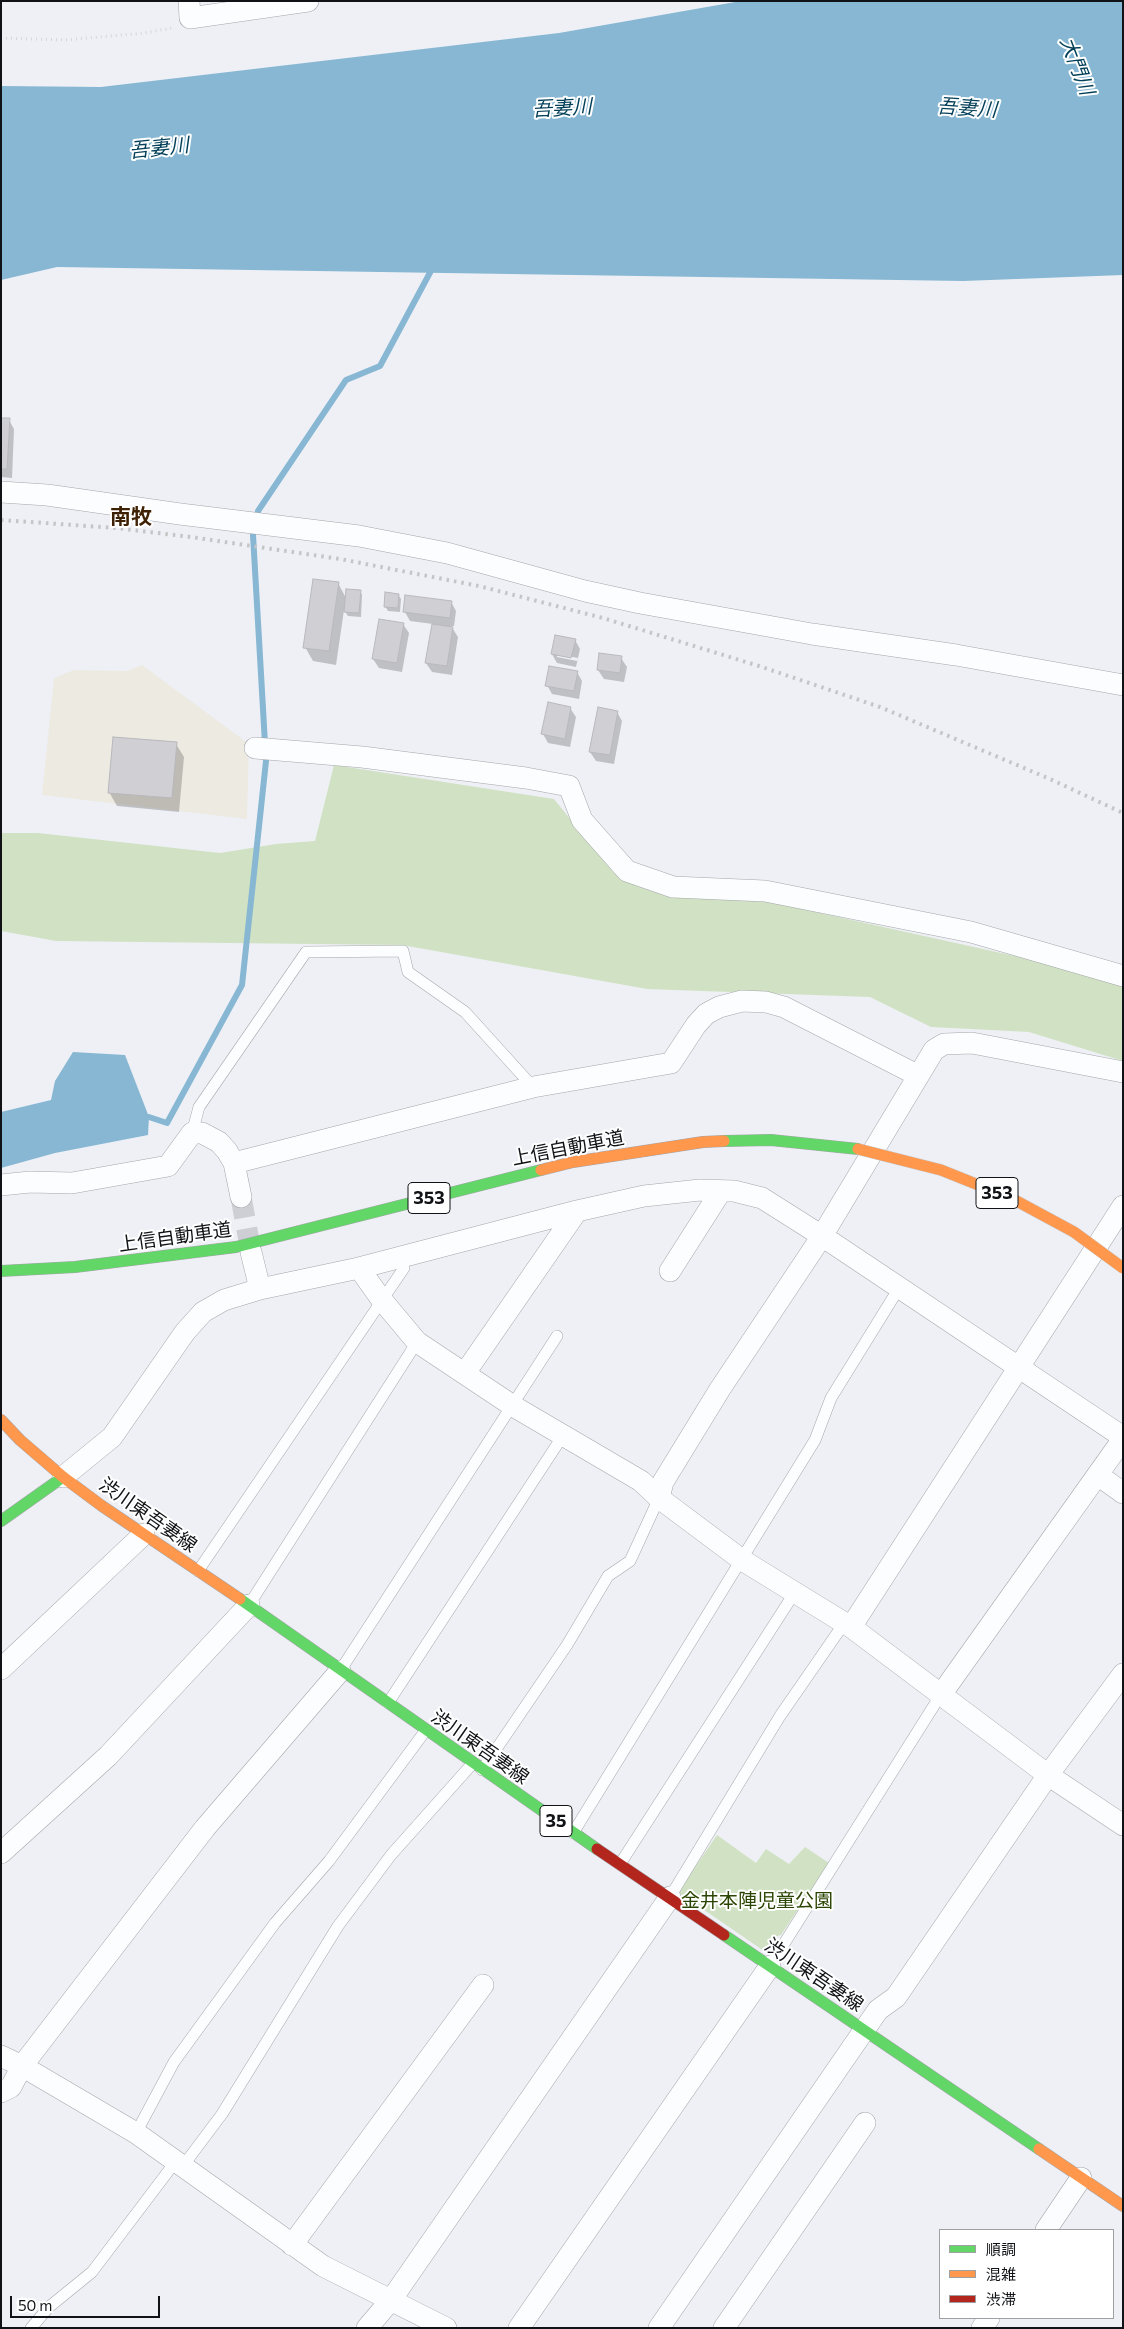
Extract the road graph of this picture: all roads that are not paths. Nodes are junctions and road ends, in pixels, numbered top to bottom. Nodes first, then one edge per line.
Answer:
1 (308, 1) edge
2 (189, 9) edge
3 (1, 492) edge
4 (1123, 685) edge
5 (255, 748) dead end
6 (1123, 976) edge
7 (1123, 1072) edge
8 (917, 1075) junction
9 (533, 1087) junction
10 (192, 1133) junction
11 (866, 1134) dead end
12 (891, 1139) dead end
13 (234, 1162) junction
14 (1, 1185) edge
15 (721, 1191) junction
16 (241, 1197) tunnel mouth
17 (1123, 1206) edge
18 (577, 1211) junction
19 (1094, 1227) dead end
20 (822, 1236) junction
21 (1116, 1242) dead end
22 (251, 1252) tunnel mouth
23 (359, 1268) junction
24 (404, 1268) dead end
25 (1123, 1268) edge
26 (1, 1271) edge
27 (670, 1271) dead end
28 (899, 1288) junction
29 (260, 1289) junction
30 (381, 1299) junction
31 (557, 1336) dead end
32 (417, 1342) junction
33 (1017, 1366) junction
34 (465, 1373) junction
35 (513, 1406) junction
36 (1, 1420) edge
37 (564, 1434) junction
38 (1123, 1438) edge
39 (1098, 1475) junction
40 (63, 1478) junction
41 (1123, 1493) edge
42 (660, 1498) junction
43 (1, 1521) edge
44 (144, 1534) junction
45 (742, 1560) junction
46 (198, 1571) junction
47 (795, 1592) junction
48 (249, 1605) junction
49 (848, 1624) junction
50 (1, 1669) edge
51 (340, 1671) junction
52 (1123, 1674) edge
53 (940, 1696) junction
54 (388, 1703) junction
55 (426, 1730) junction
56 (478, 1767) junction
57 (1048, 1775) junction
58 (1123, 1826) edge
59 (573, 1833) junction
60 (1, 1853) edge
61 (620, 1864) junction
62 (670, 1897) junction
63 (770, 1966) junction
64 (483, 1985) dead end
65 (864, 2030) junction
66 (1, 2056) edge
67 (22, 2066) junction
68 (1, 2092) edge
69 (865, 2124) dead end
70 (136, 2133) junction
71 (179, 2164) junction
72 (1081, 2178) junction
73 (1123, 2206) edge
74 (1047, 2229) edge
75 (292, 2245) junction
76 (391, 2300) junction
77 (31, 2328) edge
78 (367, 2328) edge
79 (446, 2328) edge
80 (519, 2328) edge
81 (660, 2328) edge
82 (724, 2328) edge

1 - 2 street
3 - 4 street
5 - 6 street
7 - 8 street
8 - 9 street
8 - 20 street
9 - 10 lane
9 - 13 street
10 - 13 street
10 - 14 street
11 - 12 main road
13 - 16 street
15 - 18 street
15 - 20 street
15 - 27 street
17 - 33 street
18 - 23 street
18 - 34 street
19 - 21 main road
20 - 28 street
20 - 42 street
22 - 29 street
23 - 29 street
23 - 30 street
24 - 30 lane
25 - 26 main road, 上信自動車道 / 353, bridge
28 - 33 street
28 - 45 lane
29 - 40 street
30 - 32 street
30 - 46 lane
31 - 35 lane
32 - 34 street
32 - 48 lane
33 - 38 street
33 - 49 street
34 - 35 street
35 - 37 street
35 - 51 lane
36 - 40 main road, 渋川東吾妻線 / 35
37 - 42 street
37 - 54 lane
38 - 39 street
39 - 41 street
39 - 53 street
40 - 43 main road
40 - 44 main road, 渋川東吾妻線 / 35
42 - 45 street
42 - 56 lane
44 - 46 main road, 渋川東吾妻線 / 35
44 - 50 street
45 - 47 street
45 - 59 lane
46 - 48 main road, 渋川東吾妻線 / 35
47 - 49 street
47 - 61 lane
48 - 51 main road, 渋川東吾妻線 / 35
48 - 60 street
49 - 53 street
49 - 62 lane
51 - 54 main road, 渋川東吾妻線 / 35
51 - 67 street
52 - 57 street
53 - 57 street
53 - 63 lane
54 - 55 main road, 渋川東吾妻線 / 35
55 - 56 main road, 渋川東吾妻線 / 35
55 - 70 lane
56 - 59 main road, 渋川東吾妻線 / 35
56 - 71 lane
57 - 58 street
57 - 65 street
59 - 61 main road, 渋川東吾妻線 / 35
61 - 62 main road, 渋川東吾妻線 / 35
62 - 63 main road, 渋川東吾妻線 / 35
62 - 76 street
63 - 65 main road, 渋川東吾妻線 / 35
63 - 80 street
64 - 75 street
65 - 72 main road, 渋川東吾妻線 / 35
65 - 81 street
66 - 67 street
67 - 68 street
67 - 70 street
69 - 82 street
70 - 71 street
71 - 75 street
71 - 77 lane
72 - 73 main road, 渋川東吾妻線 / 35
72 - 74 street
75 - 76 street
76 - 78 street
76 - 79 street

